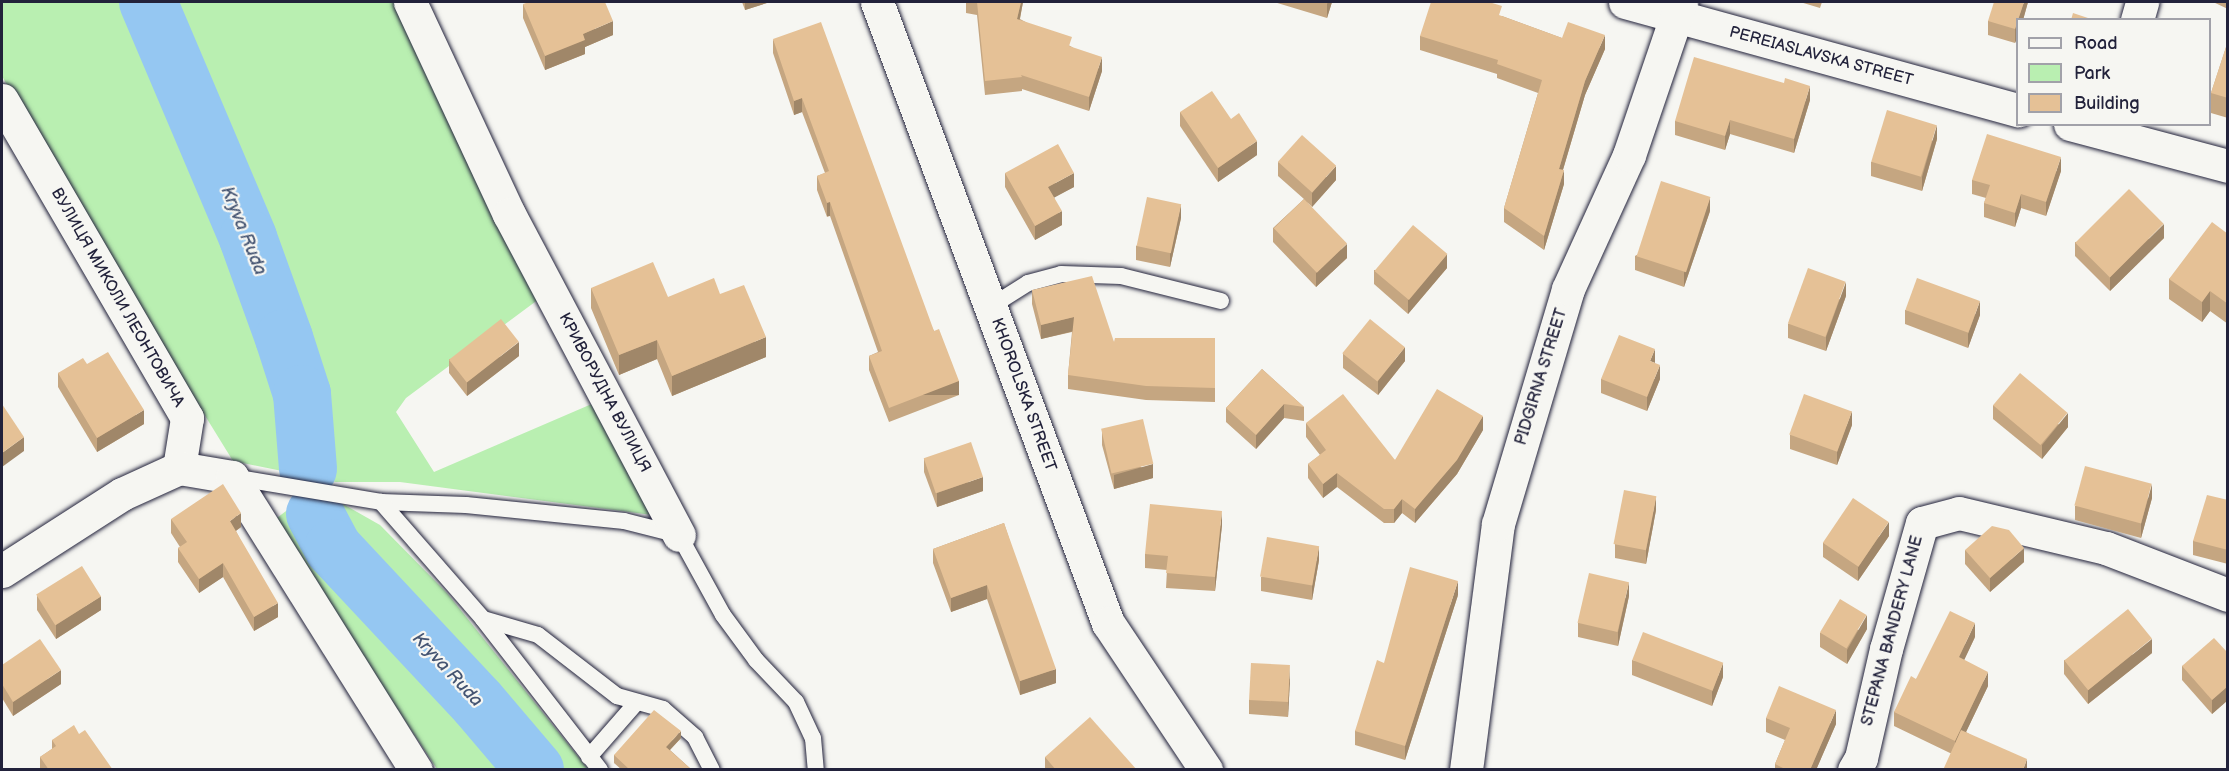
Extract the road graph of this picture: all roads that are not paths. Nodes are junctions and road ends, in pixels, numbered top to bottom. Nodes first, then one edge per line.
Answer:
1 (410, 2) edge
2 (877, 2) edge
3 (1625, 2) edge
4 (2142, 2) edge
5 (1679, 10) edge
6 (2138, 18) edge
7 (2, 100) edge
8 (2016, 109) edge
9 (2083, 126) edge
10 (2110, 130) edge
11 (2228, 166) edge
12 (1221, 301) dead end
13 (990, 307) junction
14 (179, 468) junction
15 (232, 477) junction
16 (381, 502) junction
17 (679, 535) junction
18 (2, 571) edge
19 (2228, 595) edge
20 (483, 619) junction
21 (637, 702) junction
22 (594, 763) edge
23 (416, 770) edge
24 (712, 770) edge
25 (816, 770) edge
26 (1206, 770) edge
27 (1466, 770) edge
28 (1854, 770) edge

1 - 17 street, КРИВОРУДНА ВУЛИЦЯ
2 - 13 street, KHOROLSKA STREET
3 - 5 street, PEREIASLAVSKA STREET
4 - 6 street
5 - 8 street, PEREIASLAVSKA STREET
5 - 27 street, PIDGIRNA STREET
7 - 14 street, ВУЛИЦЯ МИКОЛИ ЛЕОНТОВИЧА
9 - 10 street
10 - 11 street
12 - 13 lane
13 - 26 street, KHOROLSKA STREET
14 - 15 street
14 - 18 street
15 - 16 lane
15 - 23 street
16 - 17 lane
16 - 20 lane
17 - 25 lane, КРИВОРУДНА ВУЛИЦЯ
19 - 28 street, STEPANA BANDERY LANE
20 - 21 lane
20 - 22 lane
21 - 22 lane
21 - 24 lane

